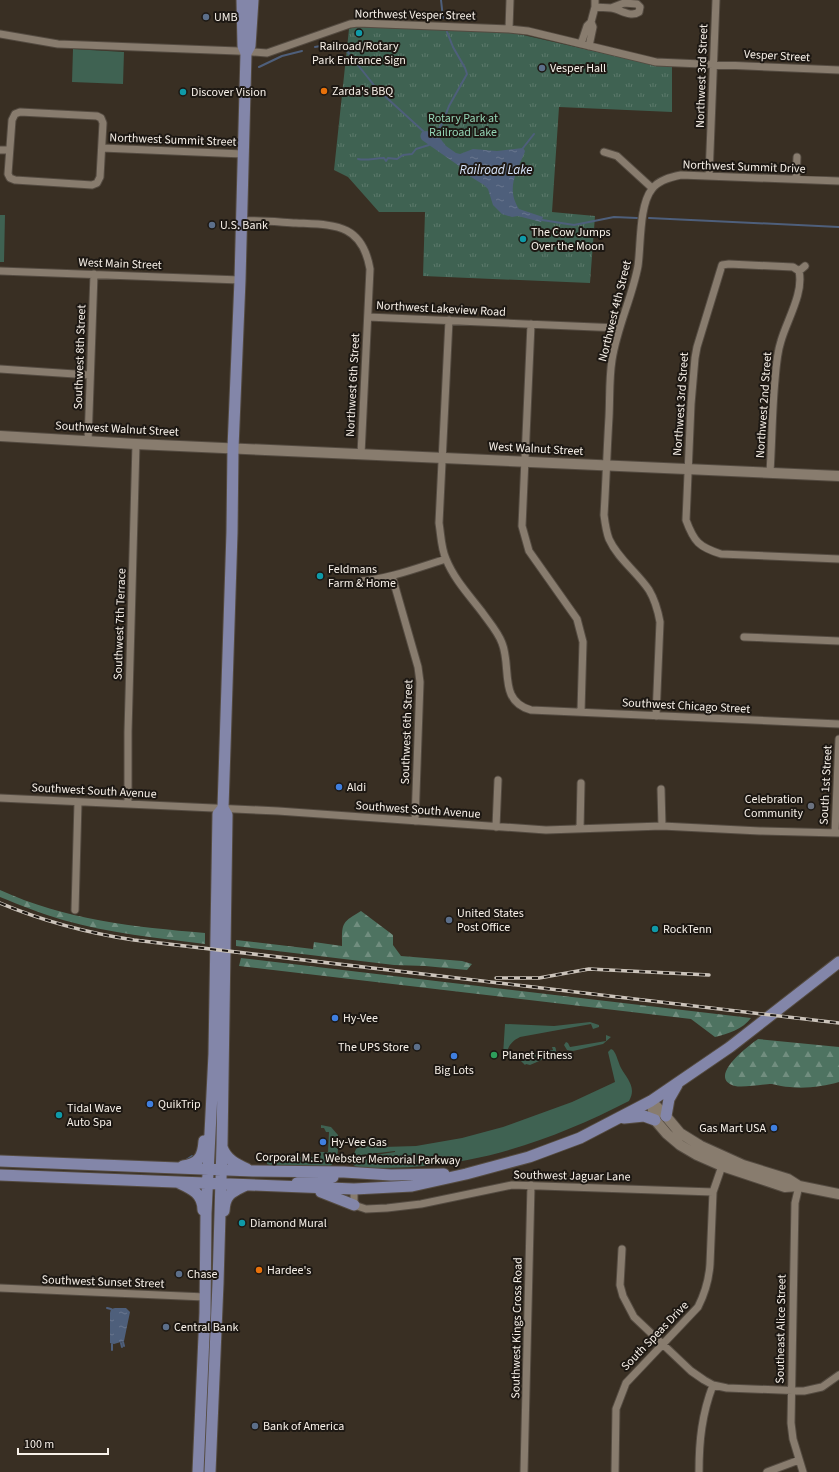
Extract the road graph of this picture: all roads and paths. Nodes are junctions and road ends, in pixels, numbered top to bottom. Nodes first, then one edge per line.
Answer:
1 (242, 0) edge
2 (253, 0) edge
3 (510, 0) edge
4 (716, 0) edge
5 (595, 4) edge
6 (611, 8) dead end
7 (591, 22) junction
8 (509, 29) junction
9 (0, 34) edge
10 (581, 44) junction
11 (589, 46) junction
12 (246, 53) junction
13 (713, 64) junction
14 (839, 70) edge
15 (102, 148) junction
16 (0, 150) edge
17 (9, 150) junction
18 (604, 152) dead end
19 (243, 154) junction
20 (797, 157) dead end
21 (709, 176) junction
22 (796, 179) junction
23 (839, 181) edge
24 (652, 188) junction
25 (241, 221) junction
26 (0, 271) edge
27 (719, 272) joint
28 (94, 274) junction
29 (240, 280) junction
30 (368, 317) junction
31 (449, 320) junction
32 (531, 324) junction
33 (619, 328) junction
34 (0, 369) edge
35 (90, 375) junction
36 (0, 436) edge
37 (88, 441) junction
38 (136, 444) junction
39 (233, 448) junction
40 (361, 454) junction
41 (443, 458) junction
42 (525, 461) junction
43 (607, 465) junction
44 (688, 469) junction
45 (770, 472) junction
46 (839, 476) edge
47 (446, 559) junction
48 (839, 559) edge
49 (392, 576) junction
50 (360, 581) dead end
51 (744, 637) dead end
52 (839, 641) edge
53 (580, 712) junction
54 (656, 716) junction
55 (839, 724) edge
56 (839, 739) edge
57 (498, 780) dead end
58 (581, 783) dead end
59 (661, 789) dead end
60 (0, 798) edge
61 (78, 802) junction
62 (128, 804) junction
63 (223, 808) junction
64 (415, 821) junction
65 (662, 826) junction
66 (496, 827) junction
67 (580, 829) junction
68 (837, 833) edge
69 (75, 910) dead end
70 (839, 962) edge
71 (678, 1082) junction
72 (651, 1101) junction
73 (211, 1109) junction
74 (666, 1116) junction
75 (616, 1119) junction
76 (655, 1120) junction
77 (222, 1144) junction
78 (0, 1161) edge
79 (723, 1161) junction
80 (174, 1167) junction
81 (208, 1169) junction
82 (221, 1170) junction
83 (253, 1171) junction
84 (344, 1172) junction
85 (466, 1174) junction
86 (0, 1175) edge
87 (177, 1182) junction
88 (208, 1182) junction
89 (220, 1183) junction
90 (248, 1184) junction
91 (531, 1185) junction
92 (798, 1186) junction
93 (286, 1187) junction
94 (300, 1188) junction
95 (354, 1189) junction
96 (713, 1192) junction
97 (839, 1194) edge
98 (354, 1205) junction
99 (206, 1227) junction
100 (219, 1236) junction
101 (622, 1249) dead end
102 (0, 1288) edge
103 (205, 1297) junction
104 (216, 1339) junction
105 (663, 1344) junction
106 (839, 1375) edge
107 (713, 1385) junction
108 (790, 1391) junction
109 (199, 1446) junction
110 (799, 1460) junction
111 (198, 1472) edge
112 (204, 1472) edge
113 (210, 1472) edge
114 (524, 1472) edge
115 (615, 1472) edge
116 (699, 1472) edge
117 (767, 1472) edge
118 (803, 1472) edge

1 - 12 main road
2 - 12 main road
3 - 8 street
4 - 13 street, Northwest 3rd Street
5 - 6 street
5 - 7 street
7 - 10 street
7 - 11 street
8 - 10 street, Northwest Vesper Street
8 - 12 street, Northwest Vesper Street
9 - 12 street, Northwest Vesper Street
10 - 11 street, Northwest Vesper Street
11 - 13 street, Northwest Vesper Street
12 - 19 main road
13 - 14 street, Vesper Street
13 - 21 street, Northwest 3rd Street
15 - 17 street
15 - 17 street
15 - 19 street, Northwest Summit Street
16 - 17 street
18 - 24 street
19 - 25 main road
20 - 22 street
21 - 22 street, Northwest Summit Drive
21 - 24 street, Northwest Summit Drive
22 - 23 street, Northwest Summit Drive
24 - 33 street, Northwest 4th Street
25 - 29 main road
25 - 30 street, Northwest Lakeview Road
26 - 28 street, West Main Street
27 - 44 street, Northwest 3rd Street
27 - 45 street, Northwest 2nd Street
28 - 29 street, West Main Street
28 - 35 street, Southwest 8th Street
29 - 39 main road
30 - 31 street, Northwest Lakeview Road
30 - 40 street, Northwest 6th Street
31 - 32 street, Northwest Lakeview Road
31 - 41 street
32 - 33 street, Northwest Lakeview Road
32 - 42 street
33 - 43 street, Northwest 4th Street
34 - 35 street
35 - 37 street, Southwest 8th Street
36 - 37 street, Southwest Walnut Street
37 - 38 street, Southwest Walnut Street
38 - 39 street, Southwest Walnut Street
38 - 62 street, Southwest 7th Terrace
39 - 40 street, West Walnut Street
39 - 63 main road
40 - 41 street, West Walnut Street
41 - 42 street, West Walnut Street
41 - 47 street
42 - 43 street, West Walnut Street
42 - 53 street
43 - 44 street, West Walnut Street
43 - 54 street, Northwest 4th Street
44 - 45 street, West Walnut Street
44 - 48 street, Northwest 3rd Street
45 - 46 street, West Walnut Street
47 - 49 street
47 - 53 street, Southwest Chicago Street
49 - 50 street
49 - 64 street, Southwest 6th Street
51 - 52 street
53 - 54 street, Southwest Chicago Street
54 - 55 street, Southwest Chicago Street
56 - 68 street, South 1st Street
57 - 66 street
58 - 67 street
59 - 65 street
60 - 61 street, Southwest South Avenue
61 - 62 street, Southwest South Avenue
61 - 69 street
62 - 63 street, Southwest South Avenue
63 - 64 street, Southwest South Avenue
63 - 73 main road
63 - 77 main road
64 - 66 street, Southwest South Avenue
65 - 67 street, Southwest South Avenue
65 - 68 street, Southwest South Avenue
66 - 67 street, Southwest South Avenue
70 - 71 main road
71 - 72 main road
71 - 74 main road
72 - 74 street
72 - 75 main road
72 - 76 street
73 - 80 main road
73 - 81 main road
74 - 79 street
75 - 76 main road
75 - 85 main road
76 - 79 street
77 - 82 main road
77 - 83 main road
78 - 80 main road, Corporal M.E. Webster Memorial Parkway
79 - 92 street
79 - 96 street, South Speas Drive
80 - 81 main road, Corporal M.E. Webster Memorial Parkway
81 - 82 main road, Corporal M.E. Webster Memorial Parkway
81 - 88 main road
82 - 83 main road, Corporal M.E. Webster Memorial Parkway
82 - 89 main road
83 - 84 main road, Corporal M.E. Webster Memorial Parkway
84 - 85 main road, Corporal M.E. Webster Memorial Parkway
84 - 93 main road
85 - 95 main road, Corporal M.E. Webster Memorial Parkway
86 - 87 main road, Corporal M.E. Webster Memorial Parkway
87 - 88 main road, Corporal M.E. Webster Memorial Parkway
87 - 99 main road
88 - 89 main road, Corporal M.E. Webster Memorial Parkway
88 - 99 main road
89 - 90 main road, Corporal M.E. Webster Memorial Parkway
89 - 100 main road
90 - 93 main road, Corporal M.E. Webster Memorial Parkway
90 - 100 main road
91 - 96 street, Southwest Jaguar Lane
91 - 98 street, Southwest Jaguar Lane
91 - 114 street, Southwest Kings Cross Road
92 - 97 street
92 - 108 street, Southeast Alice Street
93 - 94 main road, Corporal M.E. Webster Memorial Parkway
94 - 95 main road, Corporal M.E. Webster Memorial Parkway
94 - 98 main road
95 - 98 street
96 - 105 street, South Speas Drive
99 - 103 main road
100 - 104 main road
101 - 105 street
102 - 103 street, Southwest Sunset Street
103 - 104 main road
103 - 109 main road
104 - 113 main road
105 - 107 street
105 - 115 street, South Speas Drive
106 - 108 street
107 - 108 street
107 - 116 street
108 - 110 street, Southeast Alice Street
109 - 111 main road
109 - 112 main road
110 - 117 street
110 - 118 street, Southeast Alice Street

